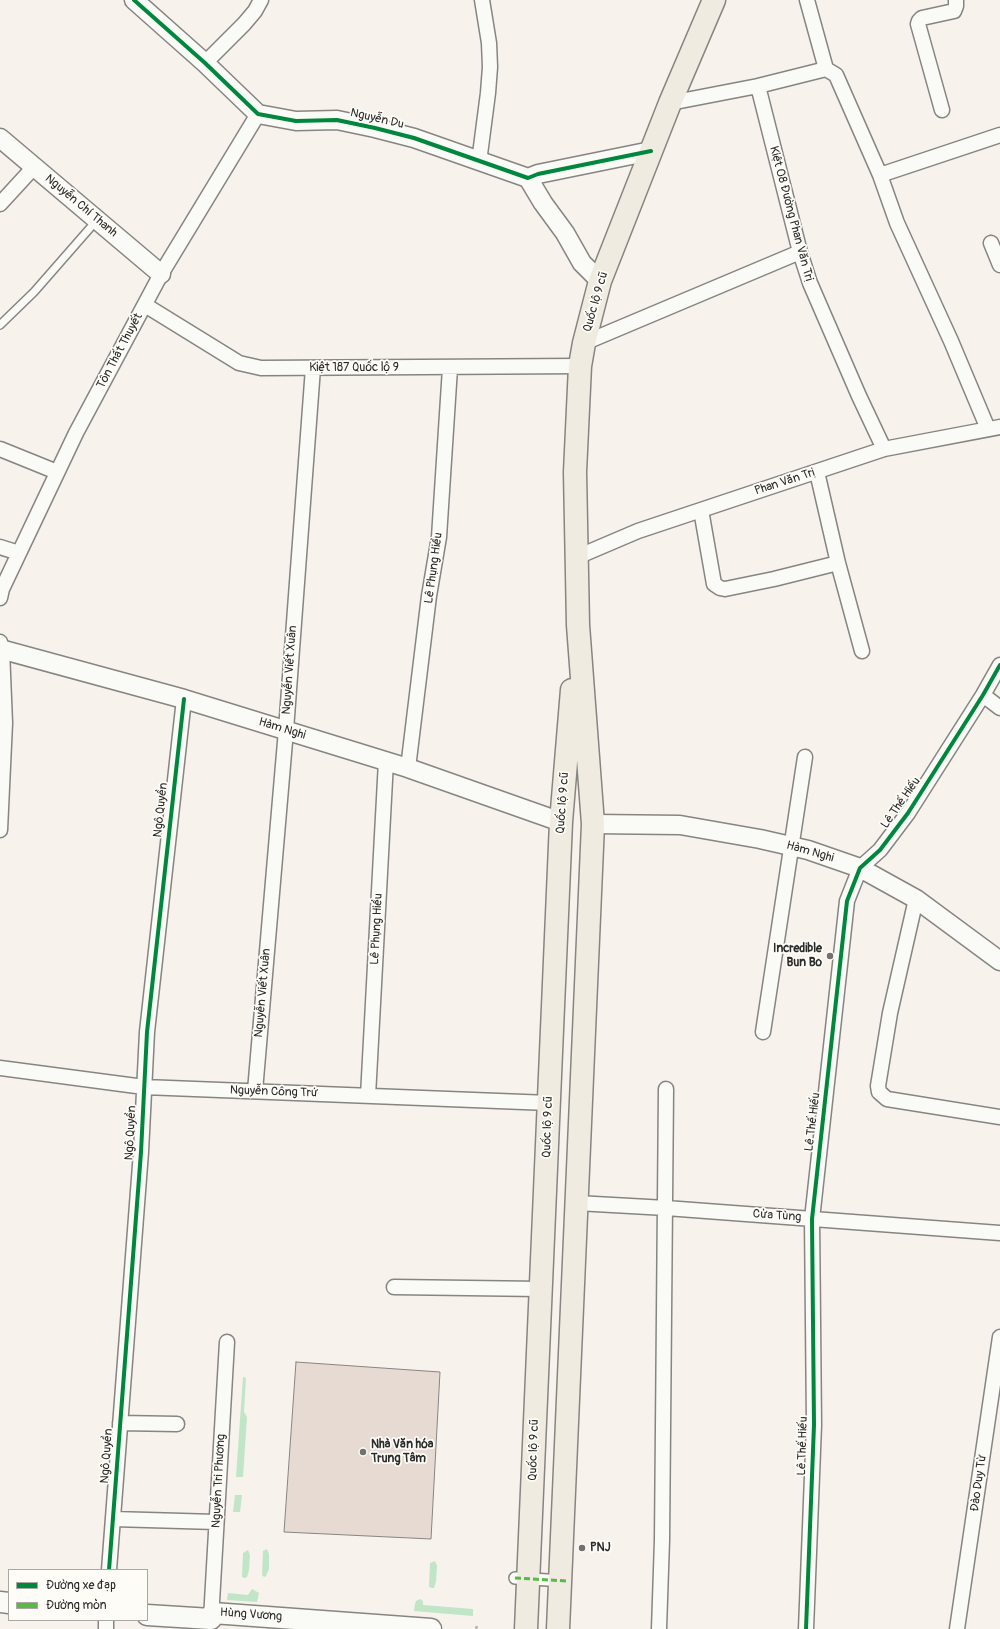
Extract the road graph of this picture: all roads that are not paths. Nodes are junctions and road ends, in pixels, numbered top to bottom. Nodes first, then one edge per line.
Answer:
1 (261, 0) edge
2 (482, 0) edge
3 (809, 0) edge
4 (956, 0) edge
5 (138, 1) edge
6 (711, 3) edge
7 (205, 63) junction
8 (826, 69) junction
9 (758, 86) junction
10 (670, 103) junction
11 (942, 110) dead end
12 (258, 114) junction
13 (1000, 135) edge
14 (0, 138) edge
15 (651, 151) junction
16 (479, 162) junction
17 (34, 167) junction
18 (880, 175) junction
19 (528, 178) junction
20 (0, 204) edge
21 (97, 220) junction
22 (991, 242) dead end
23 (800, 252) junction
24 (1000, 265) edge
25 (162, 274) junction
26 (600, 281) junction
27 (145, 305) junction
28 (0, 325) edge
29 (584, 343) junction
30 (580, 366) junction
31 (312, 368) junction
32 (450, 368) junction
33 (994, 428) edge
34 (0, 449) edge
35 (884, 449) junction
36 (57, 472) junction
37 (817, 472) junction
38 (701, 510) junction
39 (0, 547) edge
40 (19, 553) junction
41 (576, 557) junction
42 (838, 563) junction
43 (0, 598) edge
44 (578, 625) junction
45 (1, 647) edge
46 (862, 651) dead end
47 (1000, 665) edge
48 (984, 695) junction
49 (184, 698) junction
50 (1000, 708) edge
51 (286, 730) junction
52 (805, 757) dead end
53 (386, 761) junction
54 (408, 768) junction
55 (561, 822) junction
56 (593, 824) junction
57 (0, 830) edge
58 (791, 846) junction
59 (860, 868) junction
60 (916, 899) junction
61 (1000, 961) edge
62 (763, 1032) dead end
63 (0, 1068) edge
64 (144, 1087) junction
65 (666, 1089) dead end
66 (255, 1091) junction
67 (368, 1096) junction
68 (549, 1103) junction
69 (581, 1105) junction
70 (1000, 1117) edge
71 (545, 1201) junction
72 (577, 1203) junction
73 (666, 1208) junction
74 (812, 1219) junction
75 (1000, 1233) edge
76 (394, 1288) dead end
77 (541, 1289) junction
78 (573, 1291) junction
79 (1000, 1337) edge
80 (227, 1342) dead end
81 (120, 1423) junction
82 (177, 1424) dead end
83 (113, 1519) junction
84 (216, 1522) junction
85 (109, 1569) edge
86 (522, 1579) junction
87 (564, 1581) junction
88 (148, 1615) edge
89 (212, 1620) edge
90 (431, 1629) edge
91 (526, 1629) edge
92 (558, 1629) edge
93 (659, 1629) edge
94 (806, 1629) edge
95 (957, 1629) edge

1 - 7 street
2 - 16 street
3 - 8 street
4 - 11 street
5 - 7 street
6 - 10 main road, Quốc lộ 9 cũ
7 - 12 street
8 - 9 street
8 - 18 street
9 - 10 street
9 - 23 street, Kiệt 08 Đường Phan Văn Trị
10 - 15 main road, Quốc lộ 9 cũ
12 - 16 street, Nguyễn Du
12 - 25 street, Tôn Thất Thuyết
13 - 18 street
14 - 17 street, Nguyễn Chí Thanh
15 - 19 street
15 - 26 main road, Quốc lộ 9 cũ
16 - 19 street, Nguyễn Du
17 - 20 street
17 - 21 street, Nguyễn Chí Thanh
18 - 33 street
19 - 26 street
21 - 25 street, Nguyễn Chí Thanh
21 - 28 lane
22 - 24 street
23 - 29 street
23 - 35 street, Kiệt 08 Đường Phan Văn Trị
25 - 27 street, Tôn Thất Thuyết
26 - 29 main road, Quốc lộ 9 cũ
27 - 31 street, Kiệt 187 Quốc lộ 9
27 - 36 street, Tôn Thất Thuyết
29 - 30 main road, Quốc lộ 9 cũ
30 - 32 street, Kiệt 187 Quốc lộ 9
30 - 41 main road, Quốc lộ 9 cũ
31 - 32 street, Kiệt 187 Quốc lộ 9
31 - 51 street, Nguyễn Viết Xuân
32 - 54 street, Lê Phụng Hiểu
33 - 35 street, Phan Văn Trị
34 - 36 street
35 - 37 street, Phan Văn Trị
36 - 40 street, Tôn Thất Thuyết
37 - 38 street, Phan Văn Trị
37 - 42 street
38 - 41 street, Phan Văn Trị
38 - 42 street
39 - 40 street
40 - 43 street, Tôn Thất Thuyết
41 - 44 main road, Quốc lộ 9 cũ
42 - 46 street
44 - 55 main road, Quốc lộ 9 cũ
44 - 56 main road, Quốc lộ 9 cũ
45 - 49 street, Hàm Nghi
45 - 57 street
47 - 48 street, Lê Thế Hiếu
48 - 50 street
48 - 59 street, Lê Thế Hiếu
49 - 51 street, Hàm Nghi
49 - 64 street, Ngô Quyền
51 - 53 street, Hàm Nghi
51 - 66 street, Nguyễn Viết Xuân
52 - 58 street
53 - 54 street, Hàm Nghi
53 - 67 street, Lê Phụng Hiểu
54 - 55 street, Hàm Nghi
55 - 56 main road
55 - 68 main road, Quốc lộ 9 cũ
56 - 58 street, Hàm Nghi
56 - 69 main road, Quốc lộ 9 cũ
58 - 59 street, Hàm Nghi
58 - 62 street
59 - 60 street, Hàm Nghi
59 - 74 street, Lê Thế Hiếu
60 - 61 street, Hàm Nghi
60 - 70 street
63 - 64 street, Nguyễn Công Trứ
64 - 66 street, Nguyễn Công Trứ
64 - 81 street, Ngô Quyền
65 - 73 street
66 - 67 street, Nguyễn Công Trứ
67 - 68 street, Nguyễn Công Trứ
68 - 69 main road
68 - 71 main road, Quốc lộ 9 cũ
69 - 72 main road, Quốc lộ 9 cũ
71 - 72 main road
71 - 77 main road, Quốc lộ 9 cũ
72 - 73 street, Cửa Tùng
72 - 78 main road, Quốc lộ 9 cũ
73 - 74 street, Cửa Tùng
73 - 93 street
74 - 75 street, Cửa Tùng
74 - 94 street, Lê Thế Hiếu
76 - 77 street
77 - 78 main road
77 - 86 main road, Quốc lộ 9 cũ
78 - 87 main road, Quốc lộ 9 cũ
79 - 95 street, Đào Duy Từ
80 - 84 street, Nguyễn Tri Phương
81 - 82 street
81 - 83 street, Ngô Quyền
83 - 84 street
83 - 85 street, Ngô Quyền
84 - 89 street, Nguyễn Tri Phương
86 - 87 street
86 - 91 main road, Quốc lộ 9 cũ
87 - 92 main road, Quốc lộ 9 cũ
88 - 89 main road, Hùng Vương
89 - 90 main road, Hùng Vương

